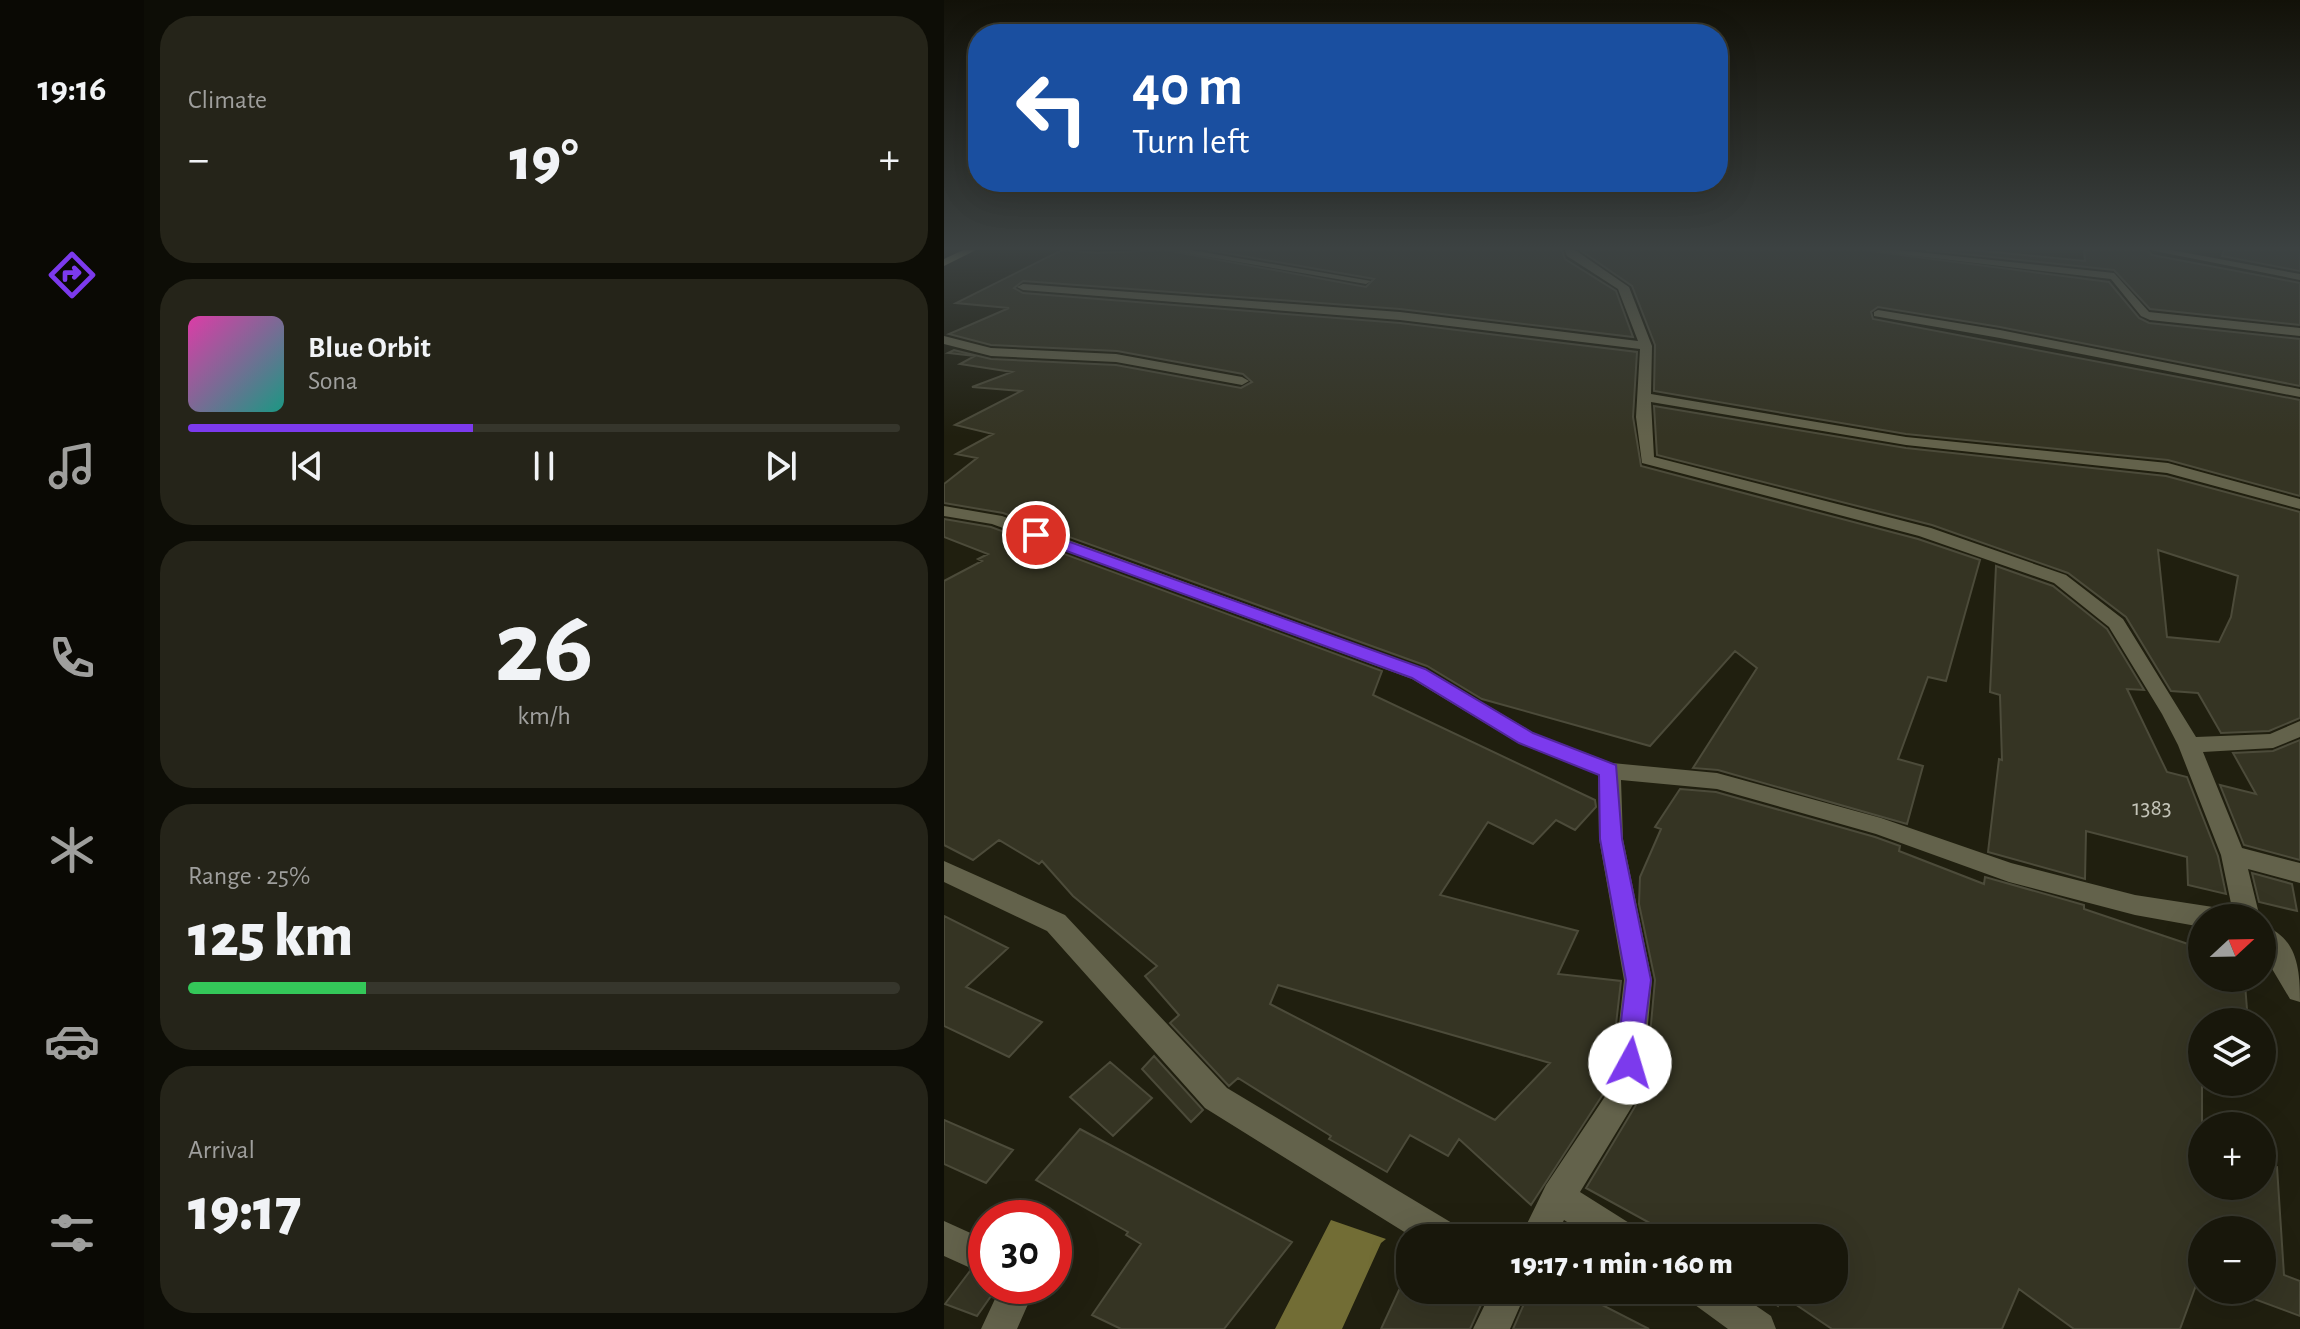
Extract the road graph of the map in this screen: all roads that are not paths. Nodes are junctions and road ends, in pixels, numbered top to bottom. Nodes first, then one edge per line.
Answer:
1 (1348, 312) edge
2 (1633, 312) edge
3 (2143, 312) edge
4 (1878, 314) dead end
5 (2300, 332) edge
6 (944, 340) edge
7 (1646, 346) junction
8 (1242, 381) dead end
9 (2300, 393) edge
10 (1646, 397) junction
11 (2300, 504) edge
12 (944, 511) edge
13 (2300, 728) edge
14 (2189, 745) junction
15 (1609, 771) junction
16 (2233, 855) junction
17 (944, 871) edge
18 (2300, 873) edge
19 (2244, 904) edge
20 (2188, 914) edge
21 (2276, 948) edge
22 (2300, 990) edge
23 (1558, 1197) junction
24 (1422, 1224) edge
25 (1544, 1224) edge
26 (1600, 1224) edge
27 (944, 1238) edge
28 (968, 1249) edge
29 (1011, 1304) edge
30 (1503, 1304) edge
31 (1723, 1304) edge
32 (999, 1329) edge
33 (1491, 1329) edge
34 (1758, 1329) edge

1 - 7 street
2 - 7 street
3 - 5 street
4 - 9 street
6 - 8 street
7 - 10 street
10 - 11 street
10 - 14 street
12 - 15 street
13 - 14 street
14 - 16 street
15 - 20 street
15 - 23 street
16 - 18 street
16 - 19 street
17 - 24 street
21 - 22 street
23 - 25 street
23 - 26 street
27 - 28 street
29 - 32 street
30 - 33 street
31 - 34 street

